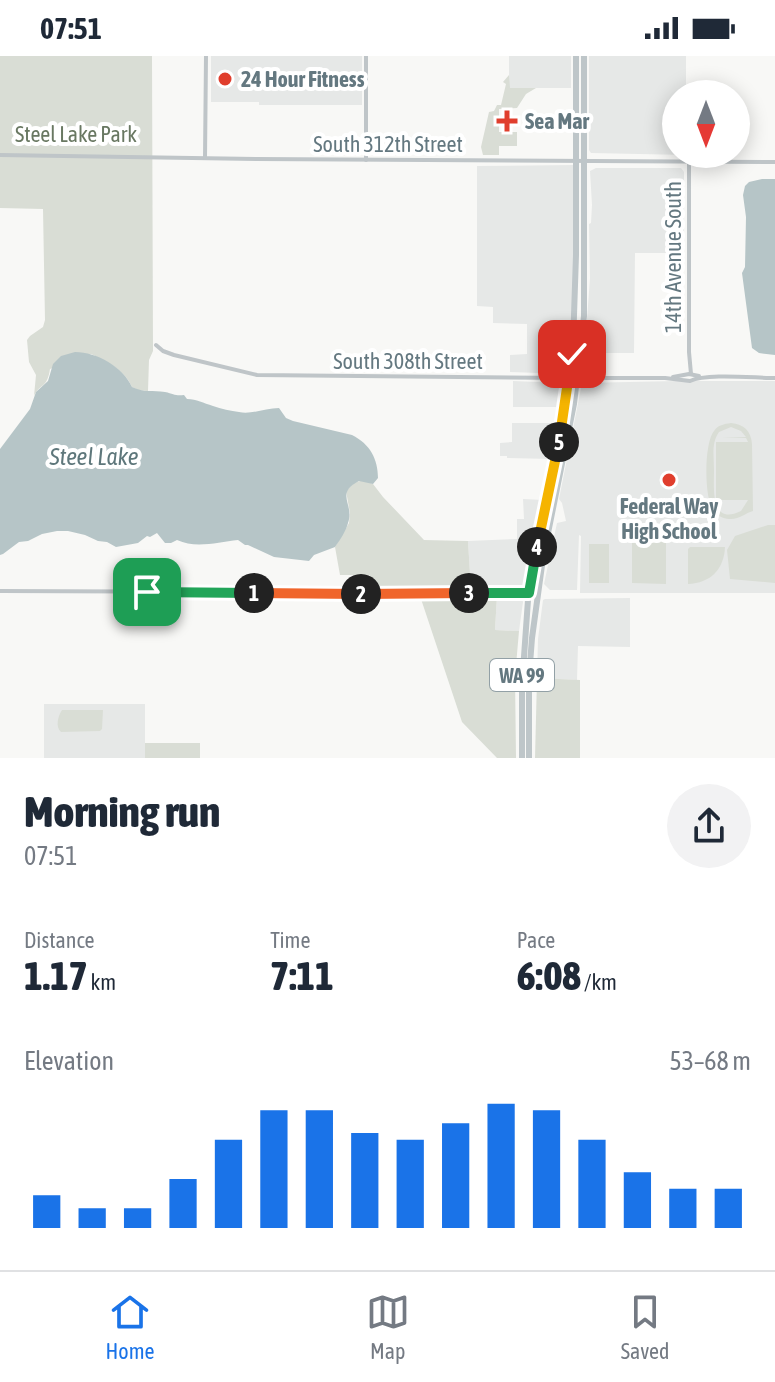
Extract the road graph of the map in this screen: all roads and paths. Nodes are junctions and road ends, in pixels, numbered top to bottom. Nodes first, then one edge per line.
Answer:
1 (206, 56) edge
2 (366, 56) edge
3 (576, 56) edge
4 (584, 56) edge
5 (0, 155) edge
6 (205, 158) junction
7 (366, 160) junction
8 (580, 161) junction
9 (662, 162) edge
10 (750, 162) edge
11 (775, 162) edge
12 (689, 168) edge
13 (156, 345) dead end
14 (689, 376) junction
15 (573, 378) junction
16 (775, 378) edge
17 (0, 591) edge
18 (533, 593) junction
19 (522, 758) edge
20 (529, 758) edge

1 - 6 street
2 - 7 street
3 - 8 main road, WA 99
4 - 8 main road, WA 99
5 - 6 street, South 312th Street
6 - 7 street, South 312th Street
7 - 8 street, South 312th Street
8 - 9 street, South 312th Street
8 - 15 main road, WA 99
10 - 11 street, South 312th Street
12 - 14 street, 14th Avenue South
13 - 15 street, South 308th Street
14 - 15 street, South 308th Street
14 - 16 street, South 308th Street
15 - 18 main road, WA 99
17 - 18 street
18 - 19 main road, WA 99
18 - 20 main road, WA 99

